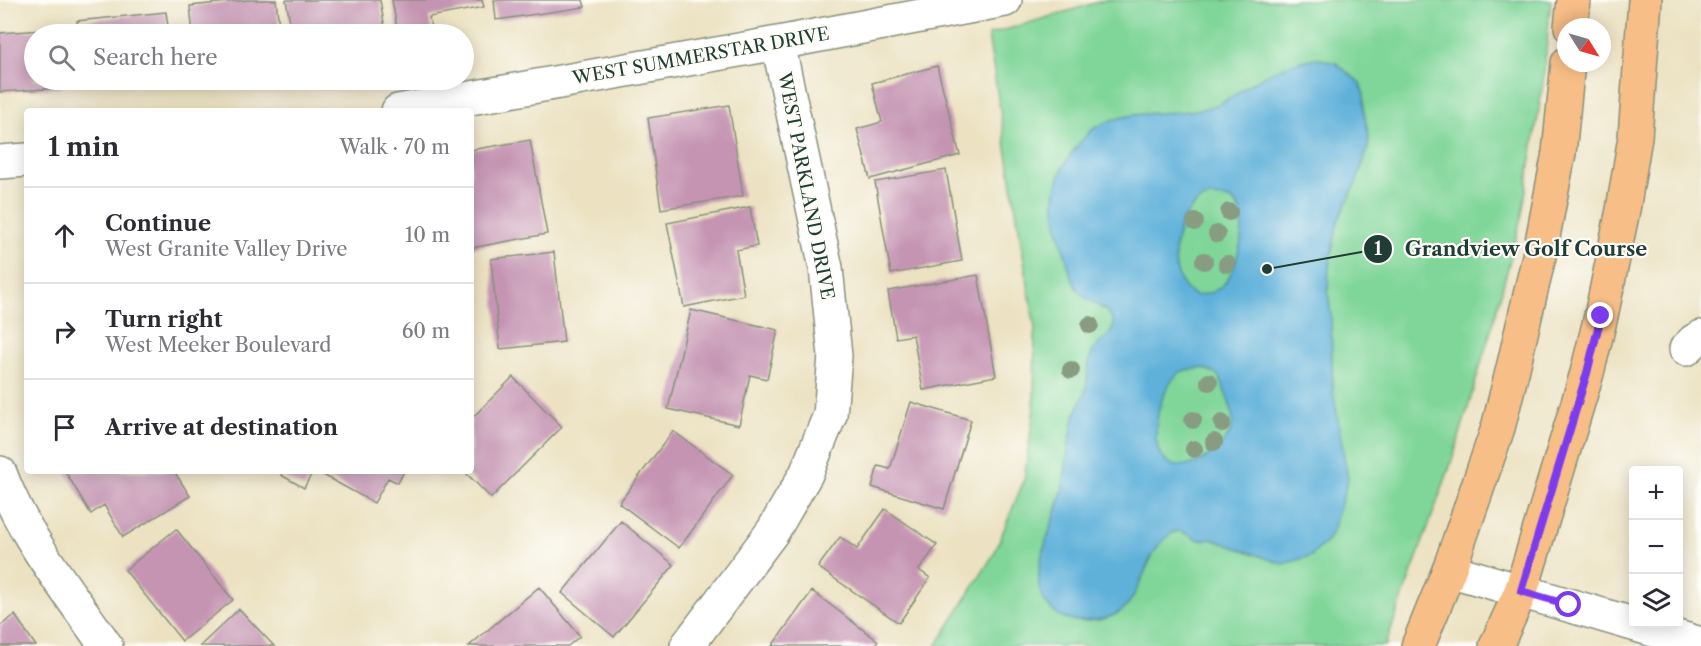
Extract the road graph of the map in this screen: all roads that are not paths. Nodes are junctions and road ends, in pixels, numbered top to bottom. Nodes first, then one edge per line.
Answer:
1 (1005, 0) edge
2 (1575, 0) edge
3 (1645, 0) edge
4 (1573, 18) edge
5 (778, 43) junction
6 (1567, 72) edge
7 (415, 108) edge
8 (24, 160) edge
9 (0, 162) edge
10 (0, 473) edge
11 (1449, 570) junction
12 (1521, 591) junction
13 (1701, 644) edge
14 (106, 646) edge
15 (687, 646) edge
16 (1418, 646) edge
17 (1496, 646) edge

1 - 5 street, WEST SUMMERSTAR DRIVE
2 - 4 main road
3 - 12 main road
5 - 7 street, WEST SUMMERSTAR DRIVE
5 - 15 street, WEST PARKLAND DRIVE
6 - 11 main road
8 - 9 street
10 - 14 street
11 - 12 street
11 - 16 main road
12 - 13 street
12 - 17 main road

